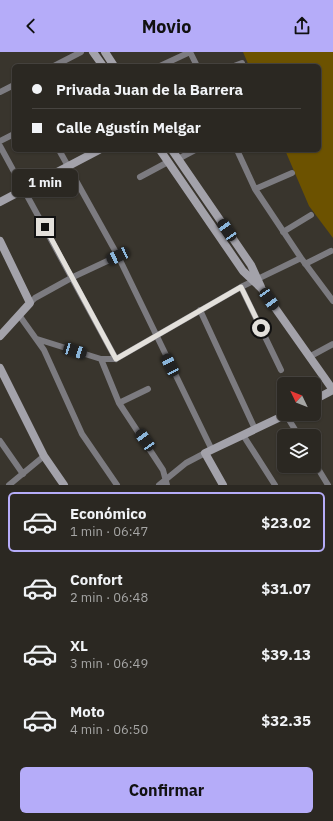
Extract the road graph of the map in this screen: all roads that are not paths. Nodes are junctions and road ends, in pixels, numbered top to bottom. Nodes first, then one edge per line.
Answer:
1 (81, 52) edge
2 (93, 52) edge
3 (105, 52) edge
4 (190, 52) edge
5 (58, 64) edge
6 (101, 64) edge
7 (113, 64) edge
8 (164, 64) edge
9 (196, 64) edge
10 (12, 86) edge
11 (0, 92) edge
12 (12, 135) edge
13 (0, 141) edge
14 (0, 146) edge
15 (60, 152) edge
16 (95, 152) edge
17 (161, 152) edge
18 (174, 152) edge
19 (191, 152) edge
20 (238, 152) edge
21 (178, 158) junction
22 (168, 162) junction
23 (68, 166) junction
24 (292, 173) dead end
25 (140, 177) dead end
26 (24, 189) junction
27 (255, 189) junction
28 (0, 202) edge
29 (311, 216) dead end
30 (283, 232) junction
31 (0, 241) edge
32 (331, 252) dead end
33 (118, 256) junction
34 (300, 258) junction
35 (305, 264) junction
36 (73, 278) junction
37 (256, 280) junction
38 (241, 287) junction
39 (332, 296) edge
40 (30, 303) junction
41 (200, 310) junction
42 (19, 315) junction
43 (1, 334) edge
44 (156, 336) junction
45 (37, 339) junction
46 (333, 344) edge
47 (309, 357) junction
48 (101, 359) junction
49 (116, 359) junction
50 (0, 368) edge
51 (281, 370) dead end
52 (148, 389) dead end
53 (333, 390) edge
54 (321, 396) edge
55 (119, 404) junction
56 (277, 418) edge
57 (256, 429) junction
58 (243, 435) junction
59 (0, 441) edge
60 (208, 452) junction
61 (44, 456) junction
62 (321, 473) edge
63 (23, 474) junction
64 (166, 483) edge
65 (9, 485) edge
66 (64, 485) edge
67 (116, 485) edge
68 (159, 485) edge
69 (223, 485) edge
70 (275, 485) edge
71 (328, 485) edge

1 - 5 street
2 - 6 main road
3 - 7 main road
4 - 8 street
4 - 9 street
10 - 11 street
12 - 13 street
14 - 26 street
15 - 23 street
16 - 23 main road
17 - 22 main road
18 - 21 main road
19 - 21 street
20 - 27 street
21 - 37 main road
22 - 25 street
22 - 37 main road
23 - 26 main road
23 - 33 street
24 - 27 street
26 - 28 main road
26 - 36 street
27 - 30 street
29 - 30 street
30 - 34 street
31 - 40 main road
32 - 35 street
33 - 36 street
33 - 44 street
34 - 35 street
34 - 37 street
35 - 39 street
36 - 40 street
36 - 49 street
37 - 38 street
37 - 47 main road
38 - 41 street
38 - 51 street
40 - 42 main road
41 - 44 street
41 - 57 street
42 - 43 main road
42 - 45 street
44 - 49 street
44 - 60 street
45 - 48 street
45 - 67 street
46 - 47 street
47 - 53 main road
48 - 49 street
48 - 55 street
50 - 61 main road
52 - 55 street
53 - 54 main road
55 - 64 street
56 - 57 main road
57 - 58 main road
58 - 60 main road
58 - 70 street
59 - 63 street
60 - 64 street
60 - 69 main road
61 - 63 street
61 - 66 main road
62 - 71 street
63 - 65 street
64 - 68 street

